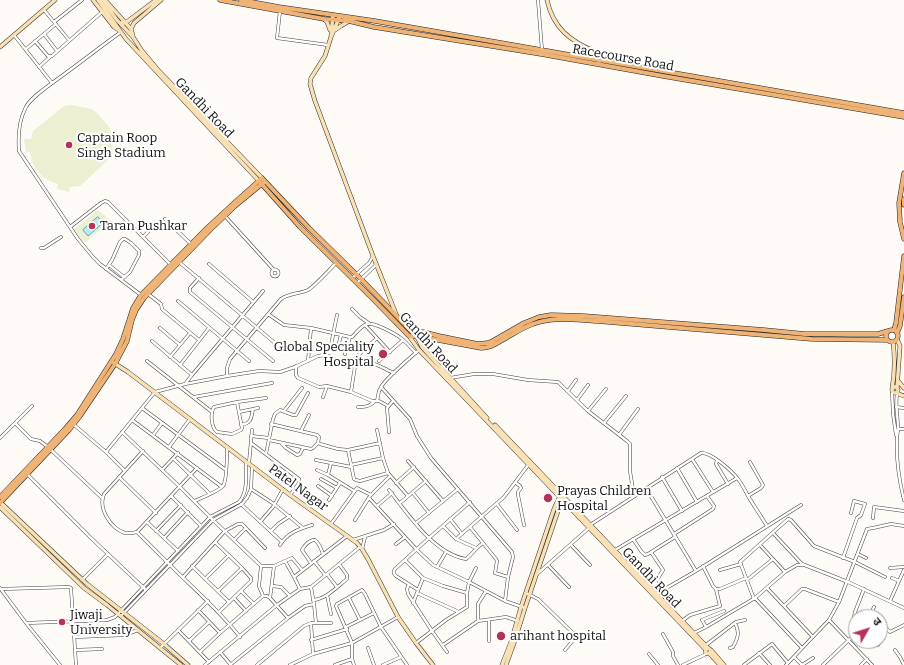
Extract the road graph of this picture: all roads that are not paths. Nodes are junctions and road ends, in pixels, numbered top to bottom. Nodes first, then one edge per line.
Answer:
1 (55, 0) edge
2 (82, 0) edge
3 (92, 0) edge
4 (98, 0) edge
5 (102, 0) edge
6 (105, 0) edge
7 (156, 0) edge
8 (161, 0) edge
9 (220, 0) edge
10 (241, 0) edge
11 (538, 0) edge
12 (547, 0) edge
13 (44, 10) junction
14 (280, 11) junction
15 (102, 12) junction
16 (332, 17) junction
17 (339, 18) junction
18 (324, 19) junction
19 (349, 21) junction
20 (117, 22) junction
21 (55, 23) junction
22 (125, 23) junction
23 (131, 29) junction
24 (332, 31) junction
25 (121, 32) junction
26 (44, 34) junction
27 (14, 35) junction
28 (133, 37) junction
29 (70, 40) junction
30 (35, 41) junction
31 (329, 46) junction
32 (0, 47) edge
33 (26, 49) junction
34 (57, 51) junction
35 (542, 52) junction
36 (52, 56) junction
37 (599, 61) junction
38 (39, 67) junction
39 (52, 83) junction
40 (904, 113) edge
41 (904, 117) edge
42 (904, 173) edge
43 (262, 181) junction
44 (253, 192) junction
45 (269, 192) junction
46 (904, 199) edge
47 (904, 205) edge
48 (224, 215) junction
49 (165, 219) dead end
50 (155, 225) dead end
51 (70, 227) junction
52 (61, 237) dead end
53 (143, 237) junction
54 (904, 239) edge
55 (193, 245) junction
56 (41, 248) dead end
57 (373, 256) junction
58 (904, 256) edge
59 (179, 262) junction
60 (336, 263) junction
61 (209, 264) dead end
62 (109, 265) junction
63 (376, 265) junction
64 (172, 266) junction
65 (106, 269) junction
66 (274, 270) dead end
67 (356, 274) junction
68 (124, 277) junction
69 (199, 278) junction
70 (352, 278) junction
71 (361, 279) junction
72 (121, 280) junction
73 (357, 283) junction
74 (263, 291) dead end
75 (148, 294) junction
76 (143, 297) junction
77 (904, 297) edge
78 (178, 301) dead end
79 (253, 302) junction
80 (352, 309) dead end
81 (242, 314) junction
82 (268, 314) junction
83 (396, 314) junction
84 (337, 315) dead end
85 (371, 324) junction
86 (366, 325) junction
87 (232, 326) junction
88 (400, 326) junction
89 (257, 327) junction
90 (408, 327) junction
91 (160, 328) dead end
92 (209, 328) junction
93 (312, 328) junction
94 (888, 331) junction
95 (895, 331) junction
96 (190, 333) junction
97 (333, 333) junction
98 (341, 335) junction
99 (409, 336) junction
100 (350, 337) junction
101 (377, 338) junction
102 (222, 339) junction
103 (247, 339) junction
104 (418, 339) junction
105 (199, 340) junction
106 (403, 340) junction
107 (888, 340) junction
108 (895, 340) junction
109 (152, 341) dead end
110 (180, 345) junction
111 (331, 345) dead end
112 (338, 347) dead end
113 (282, 349) dead end
114 (237, 351) junction
115 (417, 351) junction
116 (390, 352) junction
117 (345, 354) dead end
118 (170, 357) junction
119 (147, 361) dead end
120 (250, 361) dead end
121 (308, 361) junction
122 (352, 361) dead end
123 (379, 361) dead end
124 (274, 362) dead end
125 (114, 363) junction
126 (180, 365) junction
127 (296, 366) junction
128 (355, 366) junction
129 (394, 374) junction
130 (192, 375) junction
131 (226, 376) junction
132 (450, 378) junction
133 (576, 380) dead end
134 (897, 380) junction
135 (185, 384) junction
136 (272, 384) dead end
137 (588, 385) dead end
138 (179, 386) junction
139 (327, 386) junction
140 (302, 388) dead end
141 (381, 388) junction
142 (898, 388) junction
143 (606, 389) dead end
144 (904, 389) edge
145 (568, 391) junction
146 (155, 392) junction
147 (351, 392) junction
148 (894, 392) junction
149 (308, 393) dead end
150 (626, 396) dead end
151 (904, 396) edge
152 (193, 397) junction
153 (323, 397) dead end
154 (266, 398) dead end
155 (576, 400) junction
156 (375, 401) junction
157 (393, 401) junction
158 (237, 402) junction
159 (32, 406) dead end
160 (388, 406) junction
161 (358, 407) dead end
162 (896, 407) junction
163 (142, 408) junction
164 (258, 408) dead end
165 (904, 408) edge
166 (254, 409) junction
167 (638, 409) dead end
168 (284, 411) junction
169 (588, 411) junction
170 (212, 412) junction
171 (239, 412) junction
172 (309, 415) dead end
173 (190, 419) junction
174 (132, 420) junction
175 (15, 423) junction
176 (73, 423) junction
177 (162, 423) junction
178 (604, 423) junction
179 (271, 424) junction
180 (241, 425) junction
181 (898, 429) junction
182 (904, 429) edge
183 (252, 430) dead end
184 (377, 430) dead end
185 (122, 432) junction
186 (216, 432) junction
187 (301, 432) junction
188 (388, 432) dead end
189 (153, 435) junction
190 (178, 435) junction
191 (619, 435) junction
192 (213, 436) junction
193 (251, 436) junction
194 (897, 437) junction
195 (0, 438) edge
196 (269, 439) junction
197 (279, 442) junction
198 (318, 442) junction
199 (251, 443) junction
200 (380, 443) junction
201 (169, 447) junction
202 (227, 447) junction
203 (49, 448) junction
204 (303, 448) junction
205 (348, 450) junction
206 (106, 452) junction
207 (143, 452) junction
208 (178, 453) junction
209 (266, 454) junction
210 (173, 458) junction
211 (383, 458) junction
212 (692, 458) junction
213 (316, 460) dead end
214 (717, 460) junction
215 (408, 461) dead end
216 (750, 462) dead end
217 (332, 463) junction
218 (249, 464) junction
219 (529, 464) junction
220 (351, 466) junction
221 (414, 467) junction
222 (197, 468) junction
223 (677, 468) junction
224 (162, 470) junction
225 (226, 470) junction
226 (317, 470) dead end
227 (125, 471) junction
228 (27, 474) junction
229 (328, 474) junction
230 (191, 475) junction
231 (389, 475) junction
232 (119, 477) junction
233 (662, 478) junction
234 (737, 478) junction
235 (321, 479) dead end
236 (426, 481) junction
237 (340, 483) junction
238 (396, 483) junction
239 (516, 483) junction
240 (728, 484) junction
241 (318, 486) dead end
242 (180, 487) junction
243 (222, 487) junction
244 (337, 488) junction
245 (646, 488) junction
246 (250, 489) junction
247 (283, 489) junction
248 (458, 489) junction
249 (389, 490) dead end
250 (354, 491) junction
251 (714, 492) junction
252 (392, 493) junction
253 (413, 493) junction
254 (903, 493) edge
255 (210, 494) junction
256 (290, 495) junction
257 (560, 495) junction
258 (171, 496) junction
259 (332, 496) junction
260 (370, 496) junction
261 (408, 496) junction
262 (634, 496) junction
263 (707, 496) junction
264 (748, 496) junction
265 (0, 497) edge
266 (102, 498) junction
267 (564, 499) junction
268 (329, 500) dead end
269 (904, 500) edge
270 (194, 501) junction
271 (444, 501) junction
272 (239, 502) junction
273 (470, 502) junction
274 (697, 502) junction
275 (0, 503) edge
276 (400, 503) junction
277 (242, 504) junction
278 (274, 504) junction
279 (497, 504) junction
280 (180, 505) junction
281 (801, 505) dead end
282 (377, 506) junction
283 (0, 507) edge
284 (682, 510) junction
285 (904, 511) edge
286 (156, 512) junction
287 (188, 512) junction
288 (429, 513) junction
289 (852, 513) dead end
290 (290, 516) junction
291 (482, 516) junction
292 (210, 517) junction
293 (872, 518) dead end
294 (450, 519) junction
295 (213, 520) junction
296 (355, 520) dead end
297 (666, 520) junction
298 (146, 522) junction
299 (260, 522) junction
300 (416, 523) junction
301 (331, 524) junction
302 (394, 524) junction
303 (312, 525) dead end
304 (524, 525) dead end
305 (201, 526) junction
306 (443, 526) junction
307 (589, 526) junction
308 (767, 526) junction
309 (904, 526) edge
310 (470, 527) junction
311 (246, 528) junction
312 (303, 528) junction
313 (225, 530) junction
314 (517, 530) dead end
315 (156, 531) junction
316 (137, 532) junction
317 (271, 532) junction
318 (774, 533) junction
319 (462, 534) junction
320 (674, 535) junction
321 (347, 536) junction
322 (366, 536) junction
323 (405, 537) junction
324 (164, 538) junction
325 (429, 538) junction
326 (456, 539) junction
327 (234, 540) junction
328 (353, 540) junction
329 (633, 540) junction
330 (215, 542) junction
331 (282, 542) junction
332 (483, 543) junction
333 (396, 544) dead end
334 (760, 544) junction
335 (280, 545) dead end
336 (571, 545) junction
337 (361, 547) junction
338 (265, 548) dead end
339 (476, 548) junction
340 (417, 550) junction
341 (615, 550) junction
342 (178, 551) junction
343 (446, 552) junction
344 (651, 552) junction
345 (108, 554) junction
346 (323, 554) junction
347 (858, 554) junction
348 (229, 555) junction
349 (843, 558) junction
350 (866, 558) dead end
351 (773, 559) junction
352 (405, 560) junction
353 (285, 561) junction
354 (167, 562) junction
355 (313, 562) junction
356 (855, 562) junction
357 (339, 564) junction
358 (741, 564) junction
359 (802, 564) junction
360 (170, 565) junction
361 (548, 565) junction
362 (590, 565) dead end
363 (192, 566) junction
364 (261, 566) junction
365 (274, 566) junction
366 (437, 566) junction
367 (703, 566) junction
368 (242, 568) junction
369 (476, 568) dead end
370 (890, 568) dead end
371 (904, 569) edge
372 (302, 570) junction
373 (696, 570) junction
374 (720, 570) dead end
375 (785, 572) junction
376 (326, 575) junction
377 (536, 575) junction
378 (183, 577) junction
379 (294, 577) junction
380 (508, 577) junction
381 (885, 577) dead end
382 (423, 578) junction
383 (892, 578) dead end
384 (205, 579) junction
385 (82, 580) junction
386 (747, 580) junction
387 (899, 581) junction
388 (469, 582) junction
389 (848, 582) junction
390 (408, 584) junction
391 (272, 586) junction
392 (311, 587) junction
393 (336, 587) junction
394 (568, 587) dead end
395 (143, 588) junction
396 (767, 588) junction
397 (0, 589) edge
398 (300, 589) junction
399 (716, 589) junction
400 (864, 589) junction
401 (146, 590) junction
402 (664, 590) junction
403 (218, 591) junction
404 (241, 591) junction
405 (486, 591) junction
406 (417, 592) junction
407 (467, 593) junction
408 (528, 594) junction
409 (656, 594) junction
410 (327, 595) junction
411 (263, 596) junction
412 (290, 596) junction
413 (234, 598) junction
414 (270, 598) junction
415 (349, 598) junction
416 (755, 598) junction
417 (314, 600) junction
418 (208, 601) junction
419 (504, 601) junction
420 (890, 601) junction
421 (229, 602) junction
422 (413, 602) junction
423 (839, 602) junction
424 (254, 604) junction
425 (314, 604) junction
426 (277, 605) junction
427 (784, 606) junction
428 (523, 607) junction
429 (904, 608) edge
430 (856, 609) edge
431 (198, 610) junction
432 (246, 611) junction
433 (724, 611) dead end
434 (219, 612) junction
435 (459, 612) junction
436 (121, 613) junction
437 (374, 613) junction
438 (331, 614) dead end
439 (398, 616) junction
440 (288, 618) junction
441 (360, 620) junction
442 (489, 620) junction
443 (745, 620) dead end
444 (829, 620) junction
445 (73, 621) junction
446 (478, 621) junction
447 (519, 621) junction
448 (682, 621) junction
449 (209, 622) junction
450 (735, 622) junction
451 (26, 623) junction
452 (311, 623) junction
453 (316, 623) junction
454 (331, 623) dead end
455 (230, 624) junction
456 (904, 626) edge
457 (381, 627) junction
458 (706, 627) junction
459 (346, 628) junction
460 (138, 630) junction
461 (178, 630) junction
462 (888, 630) edge
463 (432, 631) junction
464 (220, 633) junction
465 (694, 633) junction
466 (663, 634) dead end
467 (74, 637) junction
468 (240, 637) junction
469 (813, 638) junction
470 (848, 639) edge
471 (311, 640) junction
472 (189, 641) junction
473 (489, 641) dead end
474 (848, 641) edge
475 (352, 643) junction
476 (416, 643) junction
477 (164, 644) junction
478 (443, 645) junction
479 (160, 648) junction
480 (368, 648) dead end
481 (730, 648) dead end
482 (802, 648) junction
483 (102, 649) dead end
484 (858, 649) edge
485 (75, 650) junction
486 (565, 650) dead end
487 (708, 650) junction
488 (895, 650) dead end
489 (200, 652) junction
490 (220, 652) junction
491 (447, 652) dead end
492 (759, 653) junction
493 (313, 654) junction
494 (649, 654) dead end
495 (402, 657) junction
496 (794, 657) junction
497 (813, 658) dead end
498 (352, 659) junction
499 (867, 659) junction
500 (209, 662) junction
501 (688, 664) edge
502 (787, 664) edge
503 (60, 665) edge
504 (76, 665) edge
505 (182, 665) edge
506 (188, 665) edge
507 (205, 665) edge
508 (231, 665) edge
509 (256, 665) edge
510 (290, 665) edge
511 (335, 665) edge
512 (354, 665) edge
513 (374, 665) edge
514 (383, 665) edge
515 (407, 665) edge
516 (433, 665) edge
517 (502, 665) edge
518 (506, 665) edge
519 (657, 665) edge
520 (678, 665) edge
521 (683, 665) edge
522 (720, 665) edge
523 (724, 665) edge
524 (744, 665) edge
525 (770, 665) edge
526 (802, 665) edge
527 (824, 665) edge
528 (861, 665) edge
529 (872, 665) edge
530 (904, 665) edge

1 - 13 main road
2 - 21 street
3 - 15 main road
4 - 20 main road
5 - 20 main road
6 - 22 main road
7 - 22 main road
8 - 23 main road
9 - 14 main road
10 - 16 main road
11 - 35 street
12 - 37 main road
13 - 21 street
13 - 27 main road
14 - 18 main road
14 - 31 street
15 - 25 main road
15 - 29 street
16 - 17 main road
16 - 18 main road
16 - 24 main road
17 - 19 main road, Racecourse Road
17 - 24 main road
17 - 35 main road, Racecourse Road
18 - 24 main road
19 - 24 main road
19 - 35 main road, Racecourse Road
20 - 22 main road
20 - 25 main road
20 - 28 main road
21 - 26 street
21 - 29 street
22 - 23 main road
23 - 28 main road
24 - 31 main road
25 - 39 street
25 - 43 main road, Gandhi Road
26 - 30 street
26 - 34 street
27 - 32 main road
27 - 33 street
28 - 43 main road
29 - 34 street
30 - 33 street
30 - 36 street
31 - 57 main road
33 - 38 street
34 - 36 street
35 - 37 main road, Racecourse Road
35 - 41 main road, Racecourse Road
36 - 38 street
37 - 40 main road, Racecourse Road
38 - 39 street
39 - 51 street
42 - 54 main road
43 - 44 main road
43 - 45 main road, Gandhi Road
43 - 48 main road
43 - 67 main road
44 - 45 main road
44 - 48 main road
45 - 60 main road, Gandhi Road
46 - 47 main road
48 - 55 main road
48 - 66 street
49 - 55 street
50 - 53 street
51 - 53 street
51 - 65 street
52 - 56 street
53 - 64 street
55 - 59 main road
55 - 64 main road
57 - 63 main road
57 - 67 street
58 - 95 main road
59 - 64 main road
59 - 69 street
60 - 70 main road, Gandhi Road
60 - 82 street
61 - 79 street
62 - 65 street
62 - 68 street
62 - 68 street
63 - 71 street
63 - 83 main road
64 - 75 main road
64 - 76 main road
65 - 72 street
67 - 70 street
67 - 71 main road
68 - 72 street
69 - 81 street
69 - 87 street
70 - 73 main road, Gandhi Road
71 - 73 street
71 - 83 main road
72 - 76 street
73 - 88 main road, Gandhi Road
74 - 79 street
75 - 76 main road
75 - 96 street
76 - 125 main road
77 - 95 main road
78 - 92 street
79 - 81 street
80 - 85 street
81 - 87 street
81 - 89 street
82 - 89 street
82 - 93 street
83 - 90 main road
84 - 97 street
85 - 86 street
85 - 106 street
86 - 100 street
86 - 101 street
87 - 102 street
87 - 103 street
88 - 90 main road
88 - 99 main road, Gandhi Road
89 - 103 street
89 - 113 street
90 - 94 main road
90 - 104 main road
91 - 110 street
92 - 102 street
92 - 105 street
93 - 97 street
93 - 121 street
94 - 95 main road
94 - 107 main road
95 - 108 main road
96 - 105 street
96 - 110 street
97 - 98 street
97 - 111 street
98 - 100 street
98 - 112 street
99 - 104 main road
99 - 115 main road, Gandhi Road
100 - 117 street
101 - 116 street
101 - 122 street
102 - 114 street
102 - 130 street
103 - 114 street
103 - 124 street
104 - 107 main road
104 - 132 main road, Gandhi Road
105 - 126 street
106 - 115 street
106 - 116 street
107 - 108 main road
108 - 134 main road
108 - 148 main road
109 - 118 street
110 - 118 street
114 - 120 street
114 - 131 street
115 - 129 street
115 - 219 main road, Gandhi Road
116 - 123 street
118 - 126 street
119 - 138 street
121 - 127 street
121 - 128 street
125 - 146 main road, Patel Nagar
125 - 176 main road
126 - 130 street
127 - 131 street
127 - 139 street
128 - 129 street
128 - 147 street
129 - 141 street
130 - 135 street
131 - 135 street
132 - 145 street
132 - 257 main road, Gandhi Road
133 - 145 street
134 - 142 main road
134 - 144 main road
135 - 138 street
136 - 152 street
137 - 155 street
138 - 146 street
138 - 152 street
139 - 147 street
139 - 153 street
140 - 168 street
141 - 156 street
141 - 157 street
142 - 144 main road
142 - 148 main road
143 - 169 street
145 - 155 street
146 - 163 street
146 - 173 main road, Patel Nagar
147 - 156 street
148 - 151 main road
148 - 162 street
148 - 194 street
149 - 168 street
150 - 178 street
152 - 170 street
154 - 158 street
155 - 169 street
156 - 160 street
156 - 161 street
157 - 160 street
157 - 248 street
158 - 170 street
158 - 171 street
159 - 175 street
160 - 188 street
162 - 165 street
162 - 181 street
163 - 174 street
163 - 177 street
164 - 166 street
166 - 171 street
166 - 180 street
167 - 191 street
168 - 179 street
169 - 178 street
170 - 186 street
171 - 180 street
172 - 187 street
173 - 190 street
173 - 192 main road, Patel Nagar
174 - 185 street
174 - 189 street
175 - 195 street
175 - 203 street
176 - 203 main road
176 - 206 street
177 - 189 street
177 - 190 street
178 - 191 street
179 - 187 street
179 - 196 street
180 - 186 street
181 - 182 street
181 - 194 street
183 - 193 street
184 - 200 street
185 - 206 street
185 - 207 street
186 - 192 street
187 - 198 street
189 - 201 street
190 - 201 street
190 - 225 street
191 - 262 street
192 - 202 main road, Patel Nagar
193 - 196 street
193 - 199 street
194 - 254 street
196 - 197 street
196 - 209 street
197 - 204 street
197 - 204 street
198 - 204 street
198 - 205 street
199 - 209 street
199 - 218 street
200 - 205 street
200 - 211 street
201 - 208 street
202 - 218 main road, Patel Nagar
202 - 225 street
203 - 228 main road
203 - 265 main road
203 - 266 street
205 - 220 street
206 - 227 street
207 - 224 street
207 - 227 street
208 - 210 street
208 - 222 street
209 - 256 street
210 - 224 street
210 - 230 street
211 - 220 street
211 - 231 street
212 - 214 street
212 - 223 street
212 - 251 street
213 - 217 street
214 - 234 street
214 - 240 street
215 - 221 street
216 - 264 street
217 - 220 street
217 - 229 street
218 - 246 street
218 - 247 main road, Patel Nagar
218 - 272 street
219 - 239 street
219 - 257 main road, Gandhi Road
220 - 231 street
221 - 236 street
221 - 238 street
222 - 230 street
222 - 243 street
223 - 233 street
223 - 274 street
224 - 242 street
225 - 243 street
226 - 229 street
227 - 232 street
228 - 275 main road
228 - 345 street
229 - 237 street
230 - 242 street
230 - 255 street
231 - 238 street
231 - 260 street
232 - 266 street
232 - 286 street
233 - 245 street
233 - 284 street
234 - 240 street
234 - 264 street
235 - 244 street
236 - 253 street
236 - 271 street
237 - 244 street
237 - 250 street
238 - 261 street
239 - 279 street
239 - 304 street
240 - 251 street
241 - 259 street
242 - 258 street
242 - 270 street
243 - 255 street
244 - 259 street
245 - 262 street
245 - 297 street
246 - 277 street
246 - 278 street
247 - 256 main road, Patel Nagar
247 - 278 street
248 - 271 street
248 - 273 street
249 - 252 street
250 - 260 street
250 - 301 street
251 - 263 street
252 - 276 street
252 - 282 street
253 - 261 street
253 - 288 street
254 - 269 street
255 - 270 street
256 - 301 main road, Patel Nagar
257 - 267 main road, Gandhi Road
257 - 408 main road
258 - 280 street
258 - 286 street
259 - 268 street
260 - 282 street
260 - 296 street
261 - 276 street
262 - 307 street
263 - 274 street
263 - 320 street
264 - 308 street
266 - 316 street
267 - 307 main road, Gandhi Road
267 - 377 main road
270 - 292 street
271 - 288 street
272 - 277 street
272 - 292 street
273 - 291 street
273 - 294 street
274 - 284 street
275 - 385 main road
276 - 300 street
277 - 295 street
277 - 299 street
278 - 290 street
278 - 299 street
279 - 291 street
279 - 314 street
280 - 287 street
280 - 315 street
281 - 308 street
282 - 302 street
283 - 436 main road
284 - 297 street
285 - 293 street
286 - 298 street
287 - 305 street
287 - 324 street
288 - 300 street
289 - 349 street
290 - 312 street
290 - 317 street
291 - 310 street
291 - 380 street
292 - 295 street
292 - 305 street
294 - 306 street
294 - 319 street
295 - 313 street
295 - 360 street
297 - 320 street
297 - 329 street
298 - 315 street
298 - 316 street
299 - 317 street
300 - 325 street
301 - 321 main road, Patel Nagar
302 - 322 street
302 - 323 street
303 - 312 street
305 - 342 street
306 - 325 street
306 - 326 street
307 - 336 street
307 - 341 main road, Gandhi Road
307 - 487 main road, Gandhi Road
308 - 367 street
309 - 347 street
310 - 319 street
310 - 332 street
311 - 313 street
311 - 327 street
311 - 338 street
312 - 331 street
313 - 327 street
313 - 330 street
315 - 324 street
316 - 354 street
317 - 331 street
318 - 334 street
318 - 349 street
318 - 359 street
319 - 326 street
320 - 344 street
320 - 373 street
321 - 328 main road, Patel Nagar
321 - 346 street
322 - 328 street
322 - 337 street
323 - 333 street
323 - 340 street
324 - 342 street
325 - 340 street
325 - 343 street
326 - 339 street
327 - 364 street
328 - 337 main road, Patel Nagar
329 - 341 street
329 - 344 street
330 - 348 street
330 - 363 street
331 - 335 street
332 - 339 street
332 - 380 street
334 - 351 street
334 - 358 street
336 - 361 street
336 - 362 street
337 - 357 street
337 - 439 main road, Patel Nagar
339 - 343 street
340 - 352 street
340 - 366 street
341 - 409 main road, Gandhi Road
342 - 354 street
343 - 366 street
344 - 402 street
345 - 385 street
345 - 395 street
346 - 355 street
346 - 355 street
347 - 350 street
347 - 356 street
348 - 368 street
348 - 384 street
349 - 356 street
351 - 375 street
351 - 386 street
352 - 382 street
352 - 390 street
353 - 365 street
353 - 372 street
353 - 379 street
354 - 360 street
354 - 395 street
355 - 372 street
355 - 376 street
356 - 381 street
356 - 389 street
357 - 376 street
357 - 393 street
358 - 374 street
358 - 386 street
359 - 375 street
359 - 389 street
360 - 378 street
360 - 401 street
361 - 377 street
361 - 394 street
363 - 378 street
363 - 384 street
364 - 365 street
364 - 411 street
365 - 391 street
366 - 388 street
367 - 373 street
367 - 399 street
368 - 403 street
368 - 404 street
369 - 388 street
370 - 371 street
371 - 387 street
372 - 379 street
373 - 402 street
375 - 396 street
376 - 392 street
376 - 393 street
377 - 408 main road
378 - 418 street
379 - 398 street
380 - 419 street
382 - 406 street
382 - 407 street
383 - 387 street
384 - 403 street
385 - 436 main road
386 - 399 street
386 - 416 street
387 - 420 street
388 - 405 street
388 - 407 street
389 - 400 street
389 - 423 street
390 - 406 street
390 - 422 street
391 - 412 street
391 - 414 street
392 - 398 street
392 - 417 street
393 - 410 street
395 - 401 street
395 - 436 street
396 - 416 street
396 - 427 street
397 - 445 street
397 - 451 street
398 - 412 street
399 - 448 street
400 - 420 street
400 - 430 street
401 - 436 street
402 - 409 street
403 - 421 street
404 - 413 street
404 - 424 street
405 - 419 street
405 - 446 street
406 - 422 street
406 - 435 street
407 - 435 street
408 - 428 main road
408 - 486 street
409 - 448 main road, Gandhi Road
410 - 417 street
410 - 438 street
411 - 414 street
411 - 424 street
412 - 426 street
413 - 421 street
413 - 432 street
414 - 426 street
415 - 437 street
415 - 441 street
415 - 459 street
416 - 458 street
416 - 482 street
417 - 425 street
418 - 431 street
418 - 434 street
419 - 428 street
420 - 429 street
421 - 434 street
422 - 463 street
423 - 427 street
423 - 444 street
424 - 432 street
425 - 440 street
425 - 453 street
426 - 440 street
426 - 468 street
427 - 469 street
428 - 447 main road
431 - 449 street
431 - 461 street
432 - 455 street
433 - 458 street
434 - 455 street
435 - 463 street
436 - 445 street
436 - 460 main road
436 - 477 main road
437 - 441 street
437 - 457 street
439 - 457 street
439 - 476 main road, Patel Nagar
440 - 508 street
441 - 459 street
442 - 446 street
442 - 447 street
442 - 473 street
443 - 450 street
444 - 469 street
444 - 470 street
445 - 451 street
445 - 467 street
446 - 478 street
447 - 517 main road
447 - 518 main road
448 - 465 main road, Gandhi Road
449 - 464 street
449 - 472 street
450 - 481 street
450 - 487 street
451 - 503 street
452 - 453 street
452 - 471 street
452 - 509 street
453 - 454 street
455 - 464 street
455 - 468 street
456 - 462 street
457 - 475 street
457 - 495 street
458 - 465 street
459 - 471 street
459 - 475 street
460 - 467 street
460 - 479 main road
461 - 472 street
461 - 477 street
463 - 476 street
463 - 478 street
464 - 489 street
465 - 487 main road, Gandhi Road
466 - 520 street
467 - 485 street
468 - 490 street
469 - 482 street
471 - 493 street
472 - 489 street
474 - 527 street
475 - 493 street
475 - 498 street
476 - 516 main road, Patel Nagar
477 - 479 street
477 - 506 main road
478 - 491 street
479 - 505 main road
480 - 513 street
482 - 496 street
483 - 485 street
484 - 499 street
485 - 504 street
487 - 501 street
487 - 522 main road, Gandhi Road
487 - 523 main road, Gandhi Road
488 - 530 street
489 - 500 street
490 - 500 street
490 - 508 street
492 - 502 street
492 - 524 street
492 - 525 street
493 - 510 street
494 - 519 street
495 - 514 street
495 - 515 street
496 - 502 street
496 - 526 street
497 - 526 street
498 - 511 street
498 - 512 street
499 - 528 street
499 - 529 street
500 - 507 street
501 - 521 street

